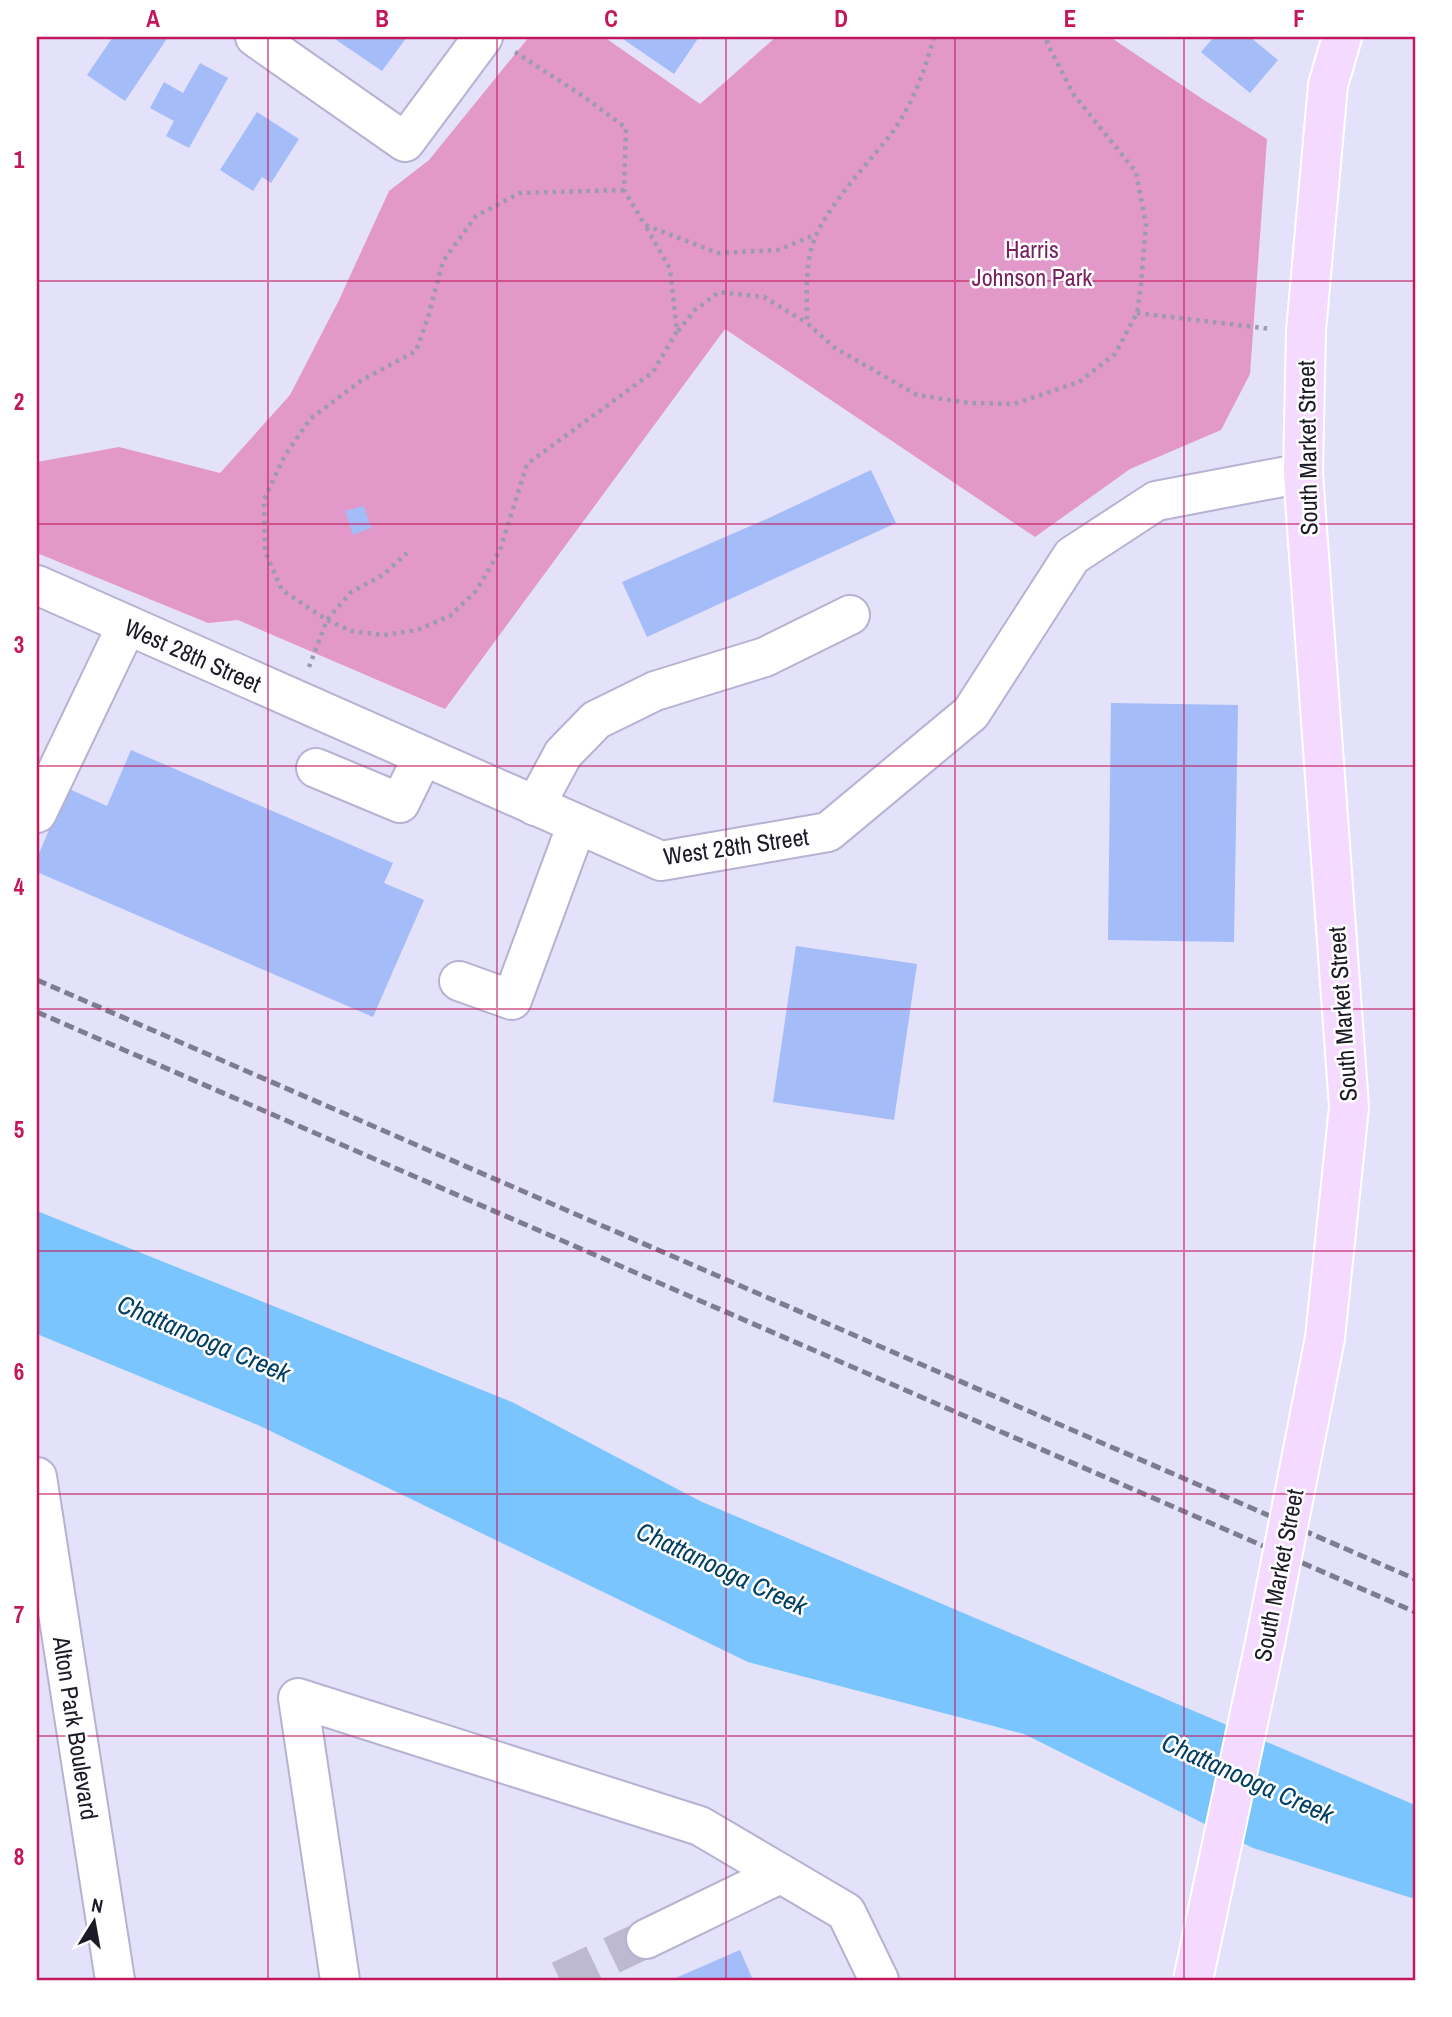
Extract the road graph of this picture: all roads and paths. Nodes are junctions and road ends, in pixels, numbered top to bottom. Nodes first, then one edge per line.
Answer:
1 (255, 37) edge
2 (934, 37) edge
3 (1048, 37) edge
4 (1342, 37) edge
5 (495, 42) edge
6 (624, 190) junction
7 (645, 225) junction
8 (817, 234) junction
9 (1137, 313) junction
10 (807, 323) junction
11 (677, 331) junction
12 (1306, 331) junction
13 (1303, 473) junction
14 (407, 553) dead end
15 (37, 585) edge
16 (850, 615) dead end
17 (327, 620) junction
18 (127, 625) junction
19 (293, 699) junction
20 (423, 756) junction
21 (316, 768) dead end
22 (535, 806) junction
23 (37, 813) edge
24 (577, 824) junction
25 (459, 981) dead end
26 (37, 1477) edge
27 (780, 1874) junction
28 (646, 1939) tunnel mouth
29 (115, 1980) edge
30 (340, 1980) edge
31 (879, 1980) edge
32 (1193, 1980) edge

1 - 5 street
2 - 8 path
3 - 9 path
4 - 12 main road, South Market Street
5 - 6 path
6 - 7 path
6 - 17 path
7 - 8 path
7 - 11 path
8 - 10 path
9 - 10 path
9 - 12 path
10 - 11 path
11 - 17 path
12 - 13 main road, South Market Street
13 - 24 street, West 28th Street
13 - 32 main road, South Market Street, bridge
14 - 17 path
15 - 18 street, West 28th Street
16 - 22 street
17 - 19 path
18 - 19 street, West 28th Street
18 - 23 street
19 - 20 street, West 28th Street
20 - 21 street
20 - 22 street, West 28th Street
22 - 24 street, West 28th Street
24 - 25 street
26 - 29 street, Alton Park Boulevard
27 - 28 street
27 - 30 street
27 - 31 street

